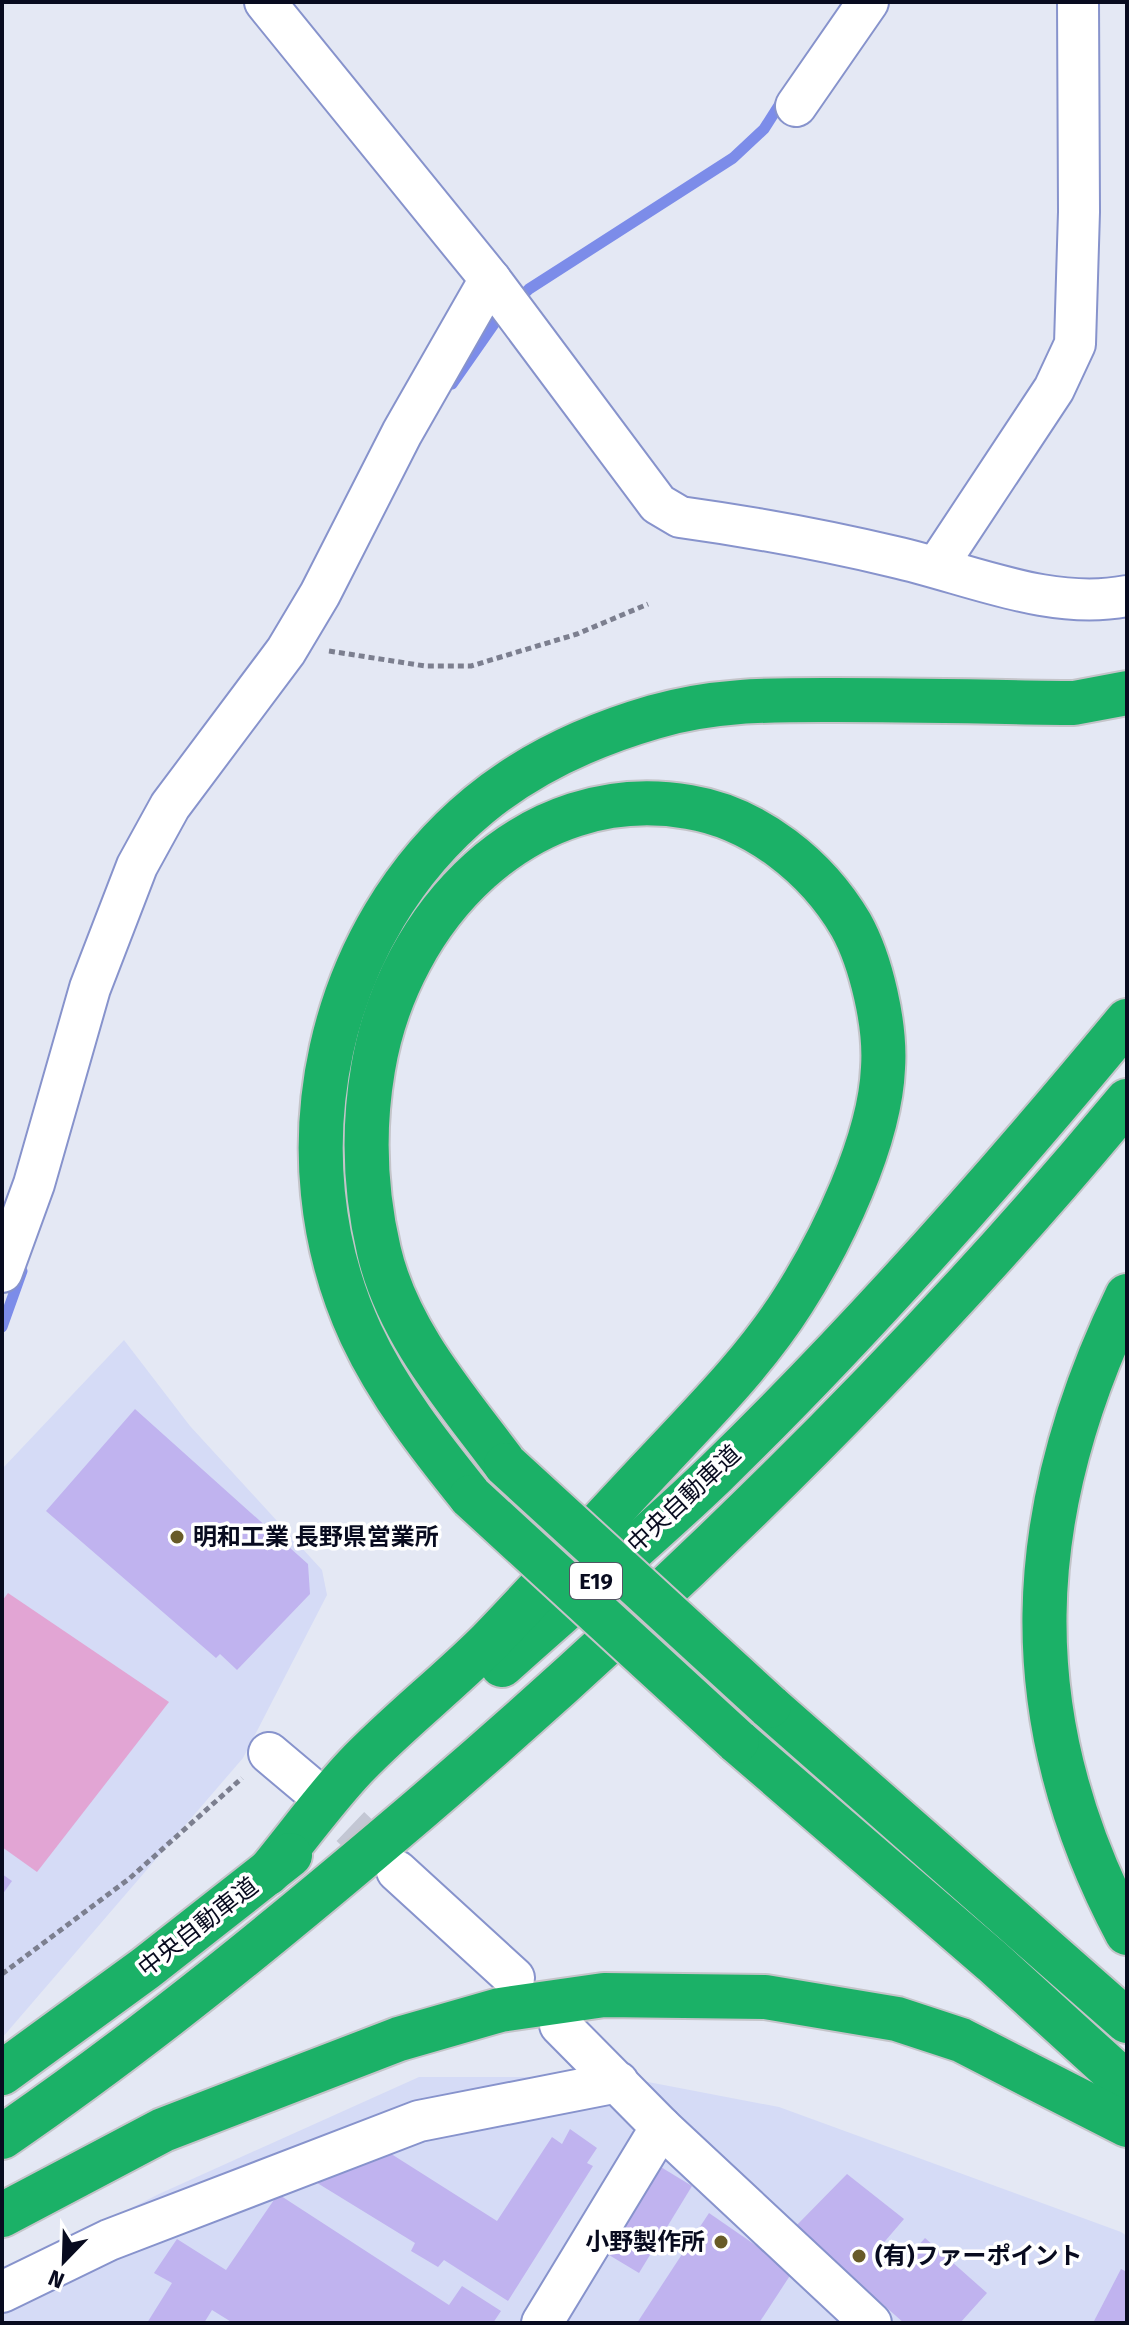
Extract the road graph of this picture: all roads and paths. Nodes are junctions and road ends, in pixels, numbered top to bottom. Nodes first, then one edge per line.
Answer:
1 (265, 2) edge
2 (868, 2) edge
3 (1078, 2) edge
4 (796, 106) dead end
5 (494, 284) junction
6 (937, 566) junction
7 (1127, 596) edge
8 (648, 604) dead end
9 (320, 648) dead end
10 (1127, 693) edge
11 (1127, 1021) edge
12 (1127, 1101) edge
13 (2, 1272) edge
14 (1127, 1296) edge
15 (269, 1753) joint
16 (307, 1785) tunnel mouth
17 (397, 1871) tunnel mouth
18 (268, 1873) junction
19 (1127, 1933) edge
20 (2, 1974) edge
21 (514, 1978) dead end
22 (1127, 2021) edge
23 (560, 2025) dead end
24 (2, 2073) edge
25 (618, 2082) junction
26 (1127, 2084) edge
27 (1127, 2125) edge
28 (661, 2127) junction
29 (2, 2137) edge
30 (2, 2215) edge
31 (2, 2292) edge
32 (542, 2323) edge
33 (871, 2323) edge

1 - 5 street
2 - 4 street
3 - 6 street
5 - 6 street
5 - 13 street
6 - 7 street
8 - 9 path
10 - 26 highway, bridge
11 - 18 highway, 中央自動車道 / E19
12 - 29 highway, E19
14 - 19 highway
15 - 16 street
15 - 20 path
17 - 21 street
18 - 22 highway, bridge
18 - 24 highway, 中央自動車道 / E19
23 - 25 street
25 - 28 street
25 - 31 street
27 - 30 highway
28 - 32 street
28 - 33 street

